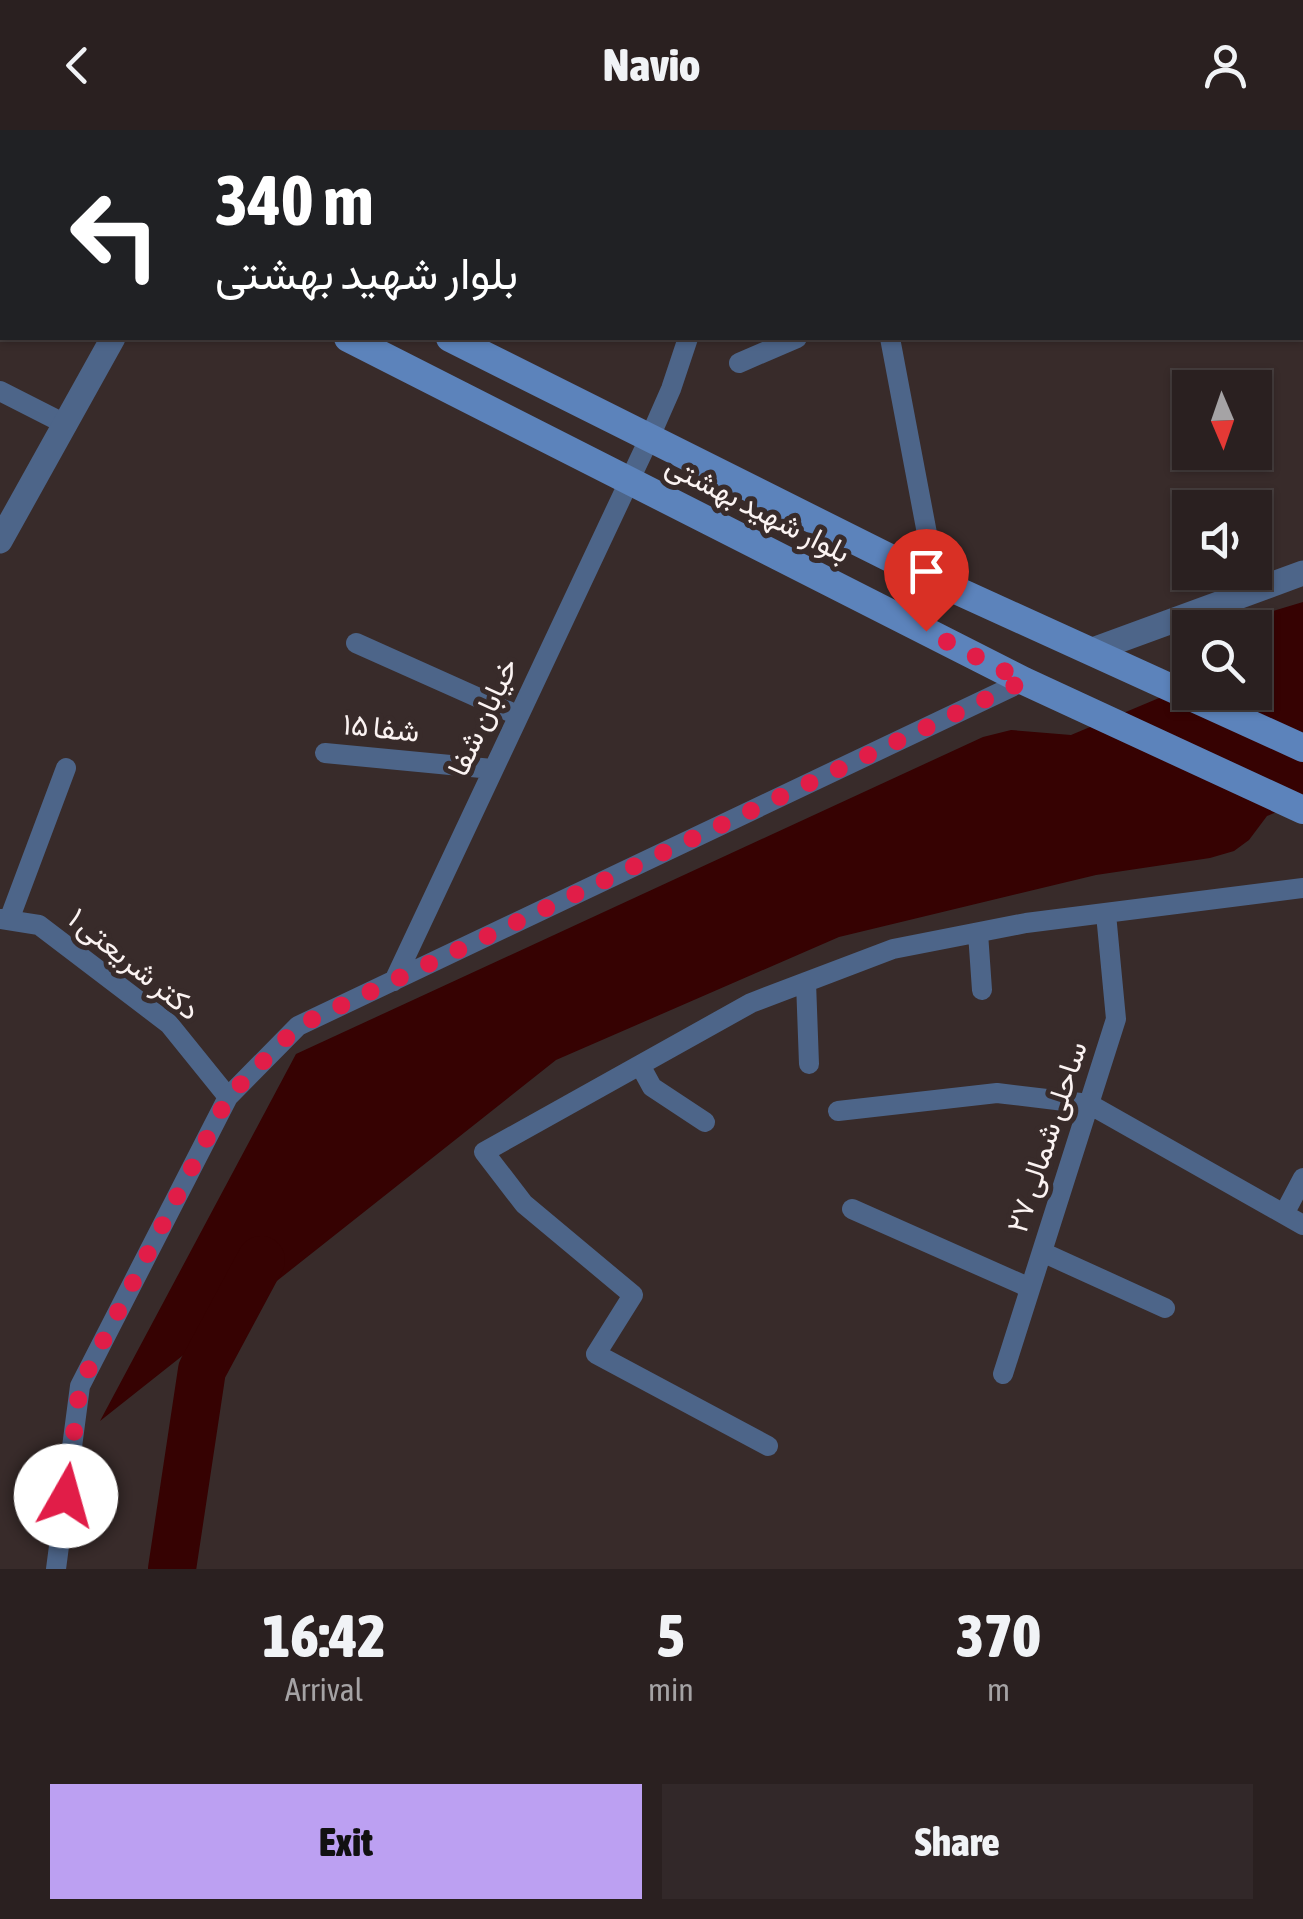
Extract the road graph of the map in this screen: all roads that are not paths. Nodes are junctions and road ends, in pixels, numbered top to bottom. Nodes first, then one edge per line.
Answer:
1 (112, 340) edge
2 (352, 340) edge
3 (454, 340) edge
4 (687, 340) edge
5 (793, 340) edge
6 (890, 340) edge
7 (739, 364) dead end
8 (0, 391) edge
9 (66, 425) junction
10 (649, 439) junction
11 (630, 480) junction
12 (0, 542) edge
13 (1303, 573) edge
14 (936, 581) junction
15 (356, 643) dead end
16 (1090, 650) junction
17 (1024, 681) junction
18 (517, 715) junction
19 (1303, 748) edge
20 (324, 753) dead end
21 (66, 768) dead end
22 (492, 769) junction
23 (1303, 810) edge
24 (1303, 888) edge
25 (1106, 914) junction
26 (4, 920) edge
27 (978, 933) junction
28 (394, 982) junction
29 (806, 982) junction
30 (982, 990) dead end
31 (809, 1064) dead end
32 (640, 1065) junction
33 (228, 1097) junction
34 (1089, 1104) junction
35 (838, 1111) dead end
36 (705, 1122) dead end
37 (1303, 1178) edge
38 (852, 1209) dead end
39 (1284, 1214) junction
40 (1303, 1225) edge
41 (1042, 1252) junction
42 (1030, 1288) junction
43 (1165, 1308) dead end
44 (1003, 1374) dead end
45 (768, 1446) dead end
46 (56, 1569) edge

1 - 9 street
2 - 11 main road, بلوار شهید بهشتی
3 - 10 main road, بلوار شهید بهشتی
4 - 10 street
5 - 7 street
6 - 14 street
8 - 9 street
9 - 12 street
10 - 11 street, خیابان شفا
10 - 14 main road, بلوار شهید بهشتی
11 - 17 main road, بلوار شهید بهشتی
11 - 18 street, خیابان شفا
13 - 16 street
14 - 16 main road, بلوار شهید بهشتی
15 - 18 street
16 - 19 main road, بلوار شهید بهشتی
17 - 23 main road, بلوار شهید بهشتی
17 - 28 street
18 - 22 street, خیابان شفا
20 - 22 street, شفا ۱۵
21 - 26 street
22 - 28 street, خیابان شفا
24 - 25 street
25 - 27 street
25 - 34 street, ساحلی شمالی ۲۷
26 - 33 street, دکتر شریعتی ۱
27 - 29 street
27 - 30 street
28 - 33 street
29 - 31 street
29 - 32 street
32 - 36 street
32 - 45 street
33 - 46 street
34 - 35 street
34 - 39 street
34 - 41 street, ساحلی شمالی ۲۷
37 - 39 street
38 - 42 street
39 - 40 street
41 - 42 street, ساحلی شمالی ۲۷
41 - 43 street
42 - 44 street, ساحلی شمالی ۲۷

